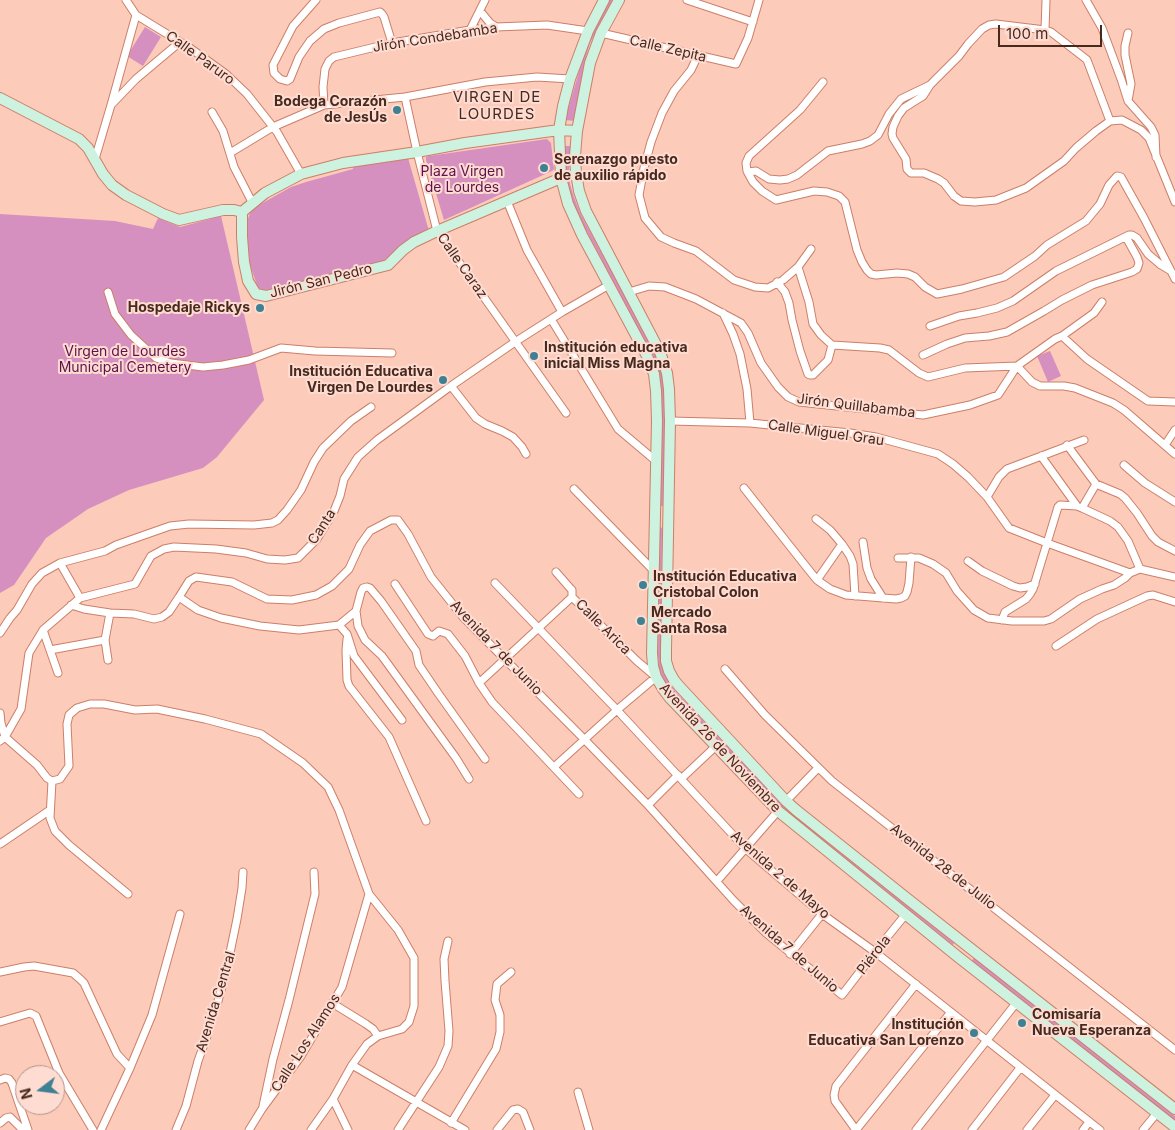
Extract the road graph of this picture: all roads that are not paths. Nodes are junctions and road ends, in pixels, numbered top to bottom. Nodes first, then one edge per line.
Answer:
1 (126, 0) edge
2 (316, 0) edge
3 (485, 0) edge
4 (619, 0) edge
5 (687, 0) edge
6 (759, 0) edge
7 (1046, 0) edge
8 (1086, 0) edge
9 (600, 1) edge
10 (480, 11) junction
11 (136, 14) junction
12 (752, 22) junction
13 (496, 27) junction
14 (470, 30) junction
15 (1045, 30) junction
16 (588, 31) junction
17 (600, 33) junction
18 (1128, 34) dead end
19 (180, 42) junction
20 (392, 43) junction
21 (698, 55) junction
22 (570, 79) junction
23 (823, 82) dead end
24 (930, 85) junction
25 (405, 97) junction
26 (0, 98) edge
27 (1128, 101) junction
28 (111, 105) junction
29 (324, 105) junction
30 (212, 112) dead end
31 (1110, 121) junction
32 (273, 127) junction
33 (559, 130) junction
34 (578, 131) junction
35 (417, 152) junction
36 (230, 153) junction
37 (1156, 157) junction
38 (95, 159) junction
39 (748, 172) junction
40 (302, 174) junction
41 (561, 178) junction
42 (507, 201) junction
43 (252, 202) junction
44 (1175, 202) edge
45 (242, 212) junction
46 (437, 231) junction
47 (1126, 237) junction
48 (811, 249) dead end
49 (798, 267) junction
50 (1174, 276) edge
51 (778, 282) junction
52 (609, 285) junction
53 (108, 292) dead end
54 (629, 292) junction
55 (1102, 302) dead end
56 (562, 312) junction
57 (722, 313) junction
58 (551, 319) junction
59 (930, 326) dead end
60 (1062, 336) junction
61 (515, 342) junction
62 (832, 345) junction
63 (392, 353) dead end
64 (923, 355) dead end
65 (1017, 366) junction
66 (451, 386) junction
67 (1175, 402) edge
68 (371, 407) dead end
69 (566, 413) dead end
70 (670, 421) junction
71 (750, 422) junction
72 (1175, 430) edge
73 (1084, 440) dead end
74 (1165, 445) junction
75 (1067, 446) junction
76 (526, 454) dead end
77 (1175, 454) edge
78 (1041, 456) junction
79 (656, 461) junction
80 (1124, 465) dead end
81 (1096, 484) junction
82 (744, 488) dead end
83 (574, 489) dead end
84 (987, 496) junction
85 (1175, 502) edge
86 (1080, 507) junction
87 (655, 517) junction
88 (668, 518) junction
89 (816, 519) dead end
90 (864, 542) dead end
91 (1047, 543) junction
92 (842, 544) junction
93 (1175, 551) edge
94 (911, 557) junction
95 (898, 558) dead end
96 (968, 561) dead end
97 (60, 563) junction
98 (1140, 569) junction
99 (654, 571) junction
100 (556, 572) dead end
101 (1130, 573) junction
102 (1175, 577) edge
103 (817, 580) junction
104 (495, 583) dead end
105 (395, 584) dead end
106 (1035, 584) junction
107 (855, 596) junction
108 (179, 597) junction
109 (572, 597) junction
110 (80, 598) junction
111 (883, 598) junction
112 (1175, 602) edge
113 (70, 605) junction
114 (356, 611) junction
115 (110, 613) junction
116 (1002, 620) junction
117 (339, 625) junction
118 (538, 629) junction
119 (42, 630) junction
120 (0, 633) edge
121 (348, 634) junction
122 (105, 640) junction
123 (1056, 646) dead end
124 (50, 650) junction
125 (505, 659) junction
126 (108, 660) dead end
127 (725, 669) dead end
128 (58, 674) dead end
129 (656, 677) junction
130 (479, 683) junction
131 (617, 710) junction
132 (0, 713) edge
133 (402, 720) dead end
134 (3, 739) edge
135 (584, 739) junction
136 (716, 746) junction
137 (485, 759) dead end
138 (554, 767) junction
139 (818, 768) junction
140 (679, 777) junction
141 (469, 779) dead end
142 (52, 782) junction
143 (579, 794) dead end
144 (786, 801) junction
145 (648, 805) junction
146 (50, 810) junction
147 (778, 811) junction
148 (426, 820) dead end
149 (0, 844) edge
150 (745, 848) junction
151 (243, 872) dead end
152 (314, 872) dead end
153 (717, 881) junction
154 (128, 894) dead end
155 (369, 894) junction
156 (180, 914) dead end
157 (822, 914) junction
158 (906, 914) junction
159 (448, 941) dead end
160 (966, 945) junction
161 (875, 952) junction
162 (790, 954) junction
163 (957, 956) junction
164 (0, 972) edge
165 (510, 972) dead end
166 (916, 984) junction
167 (842, 995) joint
168 (1017, 1002) junction
169 (332, 1004) junction
170 (951, 1012) junction
171 (0, 1022) edge
172 (378, 1036) junction
173 (987, 1041) junction
174 (1175, 1050) edge
175 (352, 1065) junction
176 (130, 1068) junction
177 (1020, 1068) junction
178 (0, 1080) edge
179 (578, 1092) dead end
180 (1055, 1095) junction
181 (332, 1099) junction
182 (416, 1102) junction
183 (262, 1109) junction
184 (1175, 1109) edge
185 (1157, 1113) junction
186 (1089, 1122) junction
187 (0, 1123) edge
188 (451, 1123) junction
189 (1175, 1128) edge
190 (23, 1130) edge
191 (28, 1130) edge
192 (94, 1130) edge
193 (101, 1130) edge
194 (176, 1130) edge
195 (249, 1130) edge
196 (311, 1130) edge
197 (348, 1130) edge
198 (398, 1130) edge
199 (465, 1130) edge
200 (497, 1130) edge
201 (530, 1130) edge
202 (589, 1130) edge
203 (856, 1130) edge
204 (916, 1130) edge
205 (972, 1130) edge
206 (1027, 1130) edge
207 (1083, 1130) edge
208 (1100, 1130) edge
209 (1143, 1130) edge

1 - 11 street, Calle Paruro
2 - 20 street
3 - 10 street
4 - 17 main road, Avenida 26 de Noviembre
5 - 12 street
6 - 12 street
7 - 15 street
8 - 27 street
9 - 16 main road, Avenida 26 de Noviembre
10 - 13 street
10 - 14 street
11 - 19 street, Calle Paruro
11 - 28 street
12 - 21 street, Calle Zepita
13 - 14 street, Jirón Condebamba
13 - 16 street, Jirón Condebamba
14 - 20 street, Jirón Condebamba
15 - 24 street
15 - 31 street
16 - 22 main road, Avenida 26 de Noviembre
17 - 21 street, Calle Zepita
17 - 34 main road, Avenida 26 de Noviembre
18 - 27 street
19 - 28 street
19 - 32 street, Calle Paruro
20 - 29 street, Jirón Condebamba
21 - 51 street
22 - 25 street
22 - 33 main road, Avenida 26 de Noviembre
23 - 39 street
24 - 31 street
24 - 39 street
25 - 29 street
25 - 35 street, Calle Caraz
26 - 38 main road
27 - 37 street
28 - 38 street
29 - 32 street
30 - 36 street
31 - 37 street
32 - 36 street
32 - 40 street, Calle Paruro
33 - 34 main road
33 - 35 main road
33 - 41 main road, Avenida 26 de Noviembre
34 - 54 main road, Avenida 26 de Noviembre
35 - 40 main road
35 - 46 street, Calle Caraz
36 - 43 street
37 - 44 street
38 - 45 main road
39 - 50 street
40 - 43 main road
41 - 42 main road, Jirón San Pedro
41 - 52 main road, Avenida 26 de Noviembre
42 - 46 main road, Jirón San Pedro
42 - 56 street
43 - 45 main road
45 - 46 main road, Jirón San Pedro
46 - 61 street, Calle Caraz
47 - 50 street
47 - 59 street
47 - 64 street
48 - 49 street
49 - 51 street
49 - 62 street
51 - 62 street
52 - 56 street, Canta
52 - 79 main road, Avenida 26 de Noviembre
53 - 63 street
54 - 57 street, Jirón Quillabamba
54 - 70 main road, Avenida 26 de Noviembre
55 - 60 street, Jirón Quillabamba
56 - 58 street, Canta
57 - 65 street, Jirón Quillabamba
57 - 71 street
58 - 61 street, Canta
58 - 79 street
60 - 65 street, Jirón Quillabamba
60 - 67 street
61 - 66 street, Canta
61 - 69 street, Calle Caraz
62 - 65 street
65 - 74 street
66 - 76 street
66 - 110 street, Canta
68 - 97 street
70 - 71 street, Calle Miguel Grau
70 - 88 main road, Avenida 26 de Noviembre
71 - 84 street, Calle Miguel Grau
72 - 74 street
73 - 75 street
74 - 77 street
75 - 78 street
75 - 81 street
78 - 84 street
78 - 86 street
79 - 87 main road, Avenida 26 de Noviembre
80 - 85 street
81 - 86 street
81 - 93 street
82 - 103 street
83 - 99 street
84 - 91 street, Calle Miguel Grau
86 - 91 street
86 - 98 street
87 - 88 main road
87 - 99 main road, Avenida 26 de Noviembre
88 - 144 main road, Avenida 26 de Noviembre
89 - 92 street
90 - 111 street
91 - 101 street
91 - 106 street
92 - 103 street
92 - 107 street
94 - 95 street
94 - 111 street
94 - 116 street
96 - 106 street
97 - 110 street
97 - 120 street
98 - 101 street
98 - 102 street
99 - 129 main road, Avenida 26 de Noviembre
100 - 109 street, Calle Arica
101 - 116 street
103 - 107 street
104 - 118 street, Avenida 2 de Mayo
105 - 130 street
106 - 116 street
107 - 111 street
108 - 115 street, Avenida 7 de Junio
108 - 117 street
108 - 125 street, Avenida 7 de Junio
109 - 118 street
109 - 129 street, Calle Arica
110 - 113 street, Canta
112 - 123 street
113 - 115 street, Avenida 7 de Junio
113 - 119 street, Canta
114 - 117 street
114 - 137 street
114 - 141 street
115 - 122 street
117 - 121 street
118 - 125 street
118 - 131 street, Avenida 2 de Mayo
119 - 124 street
119 - 134 street, Canta
121 - 133 street
121 - 148 street
122 - 124 street
122 - 126 street
124 - 128 street
125 - 130 street
125 - 135 street, Avenida 7 de Junio
127 - 139 street, Avenida 28 de Julio
129 - 131 street
129 - 136 main road, Avenida 26 de Noviembre
130 - 138 street
131 - 135 street
131 - 140 street, Avenida 2 de Mayo
132 - 134 street
134 - 142 street
135 - 138 street
135 - 145 street, Avenida 7 de Junio
136 - 140 street
136 - 147 main road, Avenida 26 de Noviembre
138 - 143 street
139 - 144 street
139 - 174 street, Avenida 28 de Julio
140 - 145 street
140 - 150 street, Avenida 2 de Mayo
142 - 146 street
142 - 155 street
144 - 160 main road, Avenida 26 de Noviembre
145 - 153 street, Avenida 7 de Junio
146 - 149 street
146 - 154 street
147 - 150 street
147 - 158 main road, Avenida 26 de Noviembre
150 - 153 street
150 - 157 street, Avenida 2 de Mayo
151 - 194 street, Avenida Central
152 - 183 street
153 - 162 street, Avenida 7 de Junio
155 - 169 street, Calle Los Alamos
155 - 172 street
156 - 176 street
157 - 161 street, Avenida 2 de Mayo
157 - 162 street
158 - 161 street, Piérola
158 - 163 main road, Avenida 26 de Noviembre
159 - 182 street
160 - 163 main road
160 - 184 main road, Avenida 26 de Noviembre
161 - 166 street, Avenida 2 de Mayo
161 - 167 street, Piérola
162 - 167 street, Avenida 7 de Junio
163 - 168 main road, Avenida 26 de Noviembre
164 - 176 street
165 - 188 street
166 - 170 street, Avenida 2 de Mayo
166 - 203 street
168 - 173 street
168 - 185 main road, Avenida 26 de Noviembre
169 - 172 street
169 - 183 street, Calle Los Alamos
170 - 173 street, Avenida 2 de Mayo
170 - 203 street
171 - 192 street
172 - 175 street
173 - 177 street, Avenida 2 de Mayo
173 - 204 street
175 - 181 street
175 - 182 street
176 - 193 street
177 - 180 street, Avenida 2 de Mayo
177 - 205 street
178 - 191 street
179 - 202 street
180 - 186 street, Avenida 2 de Mayo
180 - 206 street
181 - 196 street
181 - 197 street
182 - 188 street
182 - 198 street
183 - 195 street, Calle Los Alamos
185 - 189 main road, Avenida 26 de Noviembre
185 - 209 street
186 - 207 street
186 - 208 street, Avenida 2 de Mayo
187 - 190 street
188 - 199 street
200 - 201 street

